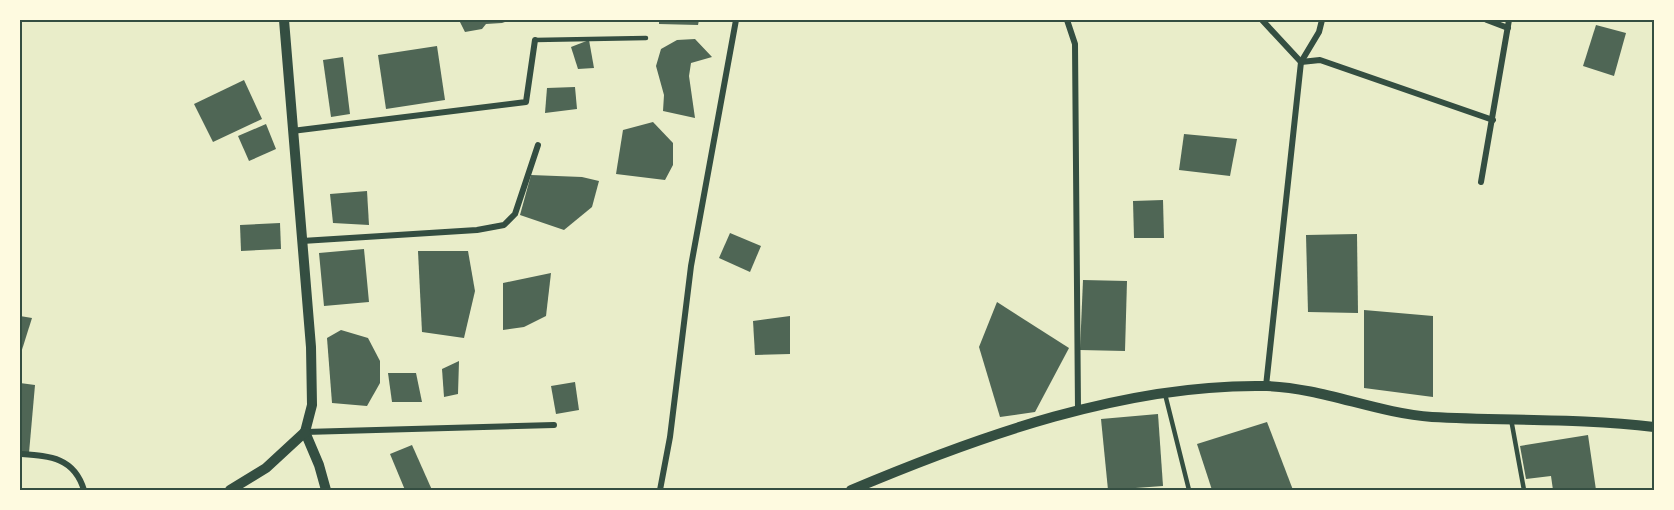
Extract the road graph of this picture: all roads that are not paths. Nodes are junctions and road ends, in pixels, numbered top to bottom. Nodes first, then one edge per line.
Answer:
1 (284, 20) edge
2 (736, 20) edge
3 (1066, 20) edge
4 (1262, 20) edge
5 (1322, 20) edge
6 (1487, 20) edge
7 (1509, 20) edge
8 (1508, 28) junction
9 (646, 38) dead end
10 (535, 40) joint
11 (1301, 62) junction
12 (1493, 120) junction
13 (291, 131) junction
14 (538, 145) dead end
15 (1481, 182) dead end
16 (301, 242) junction
17 (1266, 386) junction
18 (1164, 391) junction
19 (1078, 409) junction
20 (1511, 419) junction
21 (554, 425) dead end
22 (1654, 428) edge
23 (305, 432) junction
24 (20, 454) edge
25 (84, 490) edge
26 (230, 490) edge
27 (326, 490) edge
28 (660, 490) edge
29 (851, 490) edge
30 (1189, 490) edge
31 (1524, 490) edge

1 - 13 street
2 - 28 street
3 - 19 street
4 - 11 street
5 - 11 street
6 - 8 street
7 - 8 street
8 - 12 street
9 - 10 lane
10 - 13 street
11 - 12 street
11 - 17 street
12 - 15 street
13 - 16 street
14 - 16 street
16 - 23 street
17 - 18 street
17 - 20 street
18 - 19 street
18 - 30 lane
19 - 29 street
20 - 22 street
20 - 31 lane
21 - 23 street
23 - 26 street
23 - 27 street
24 - 25 street

